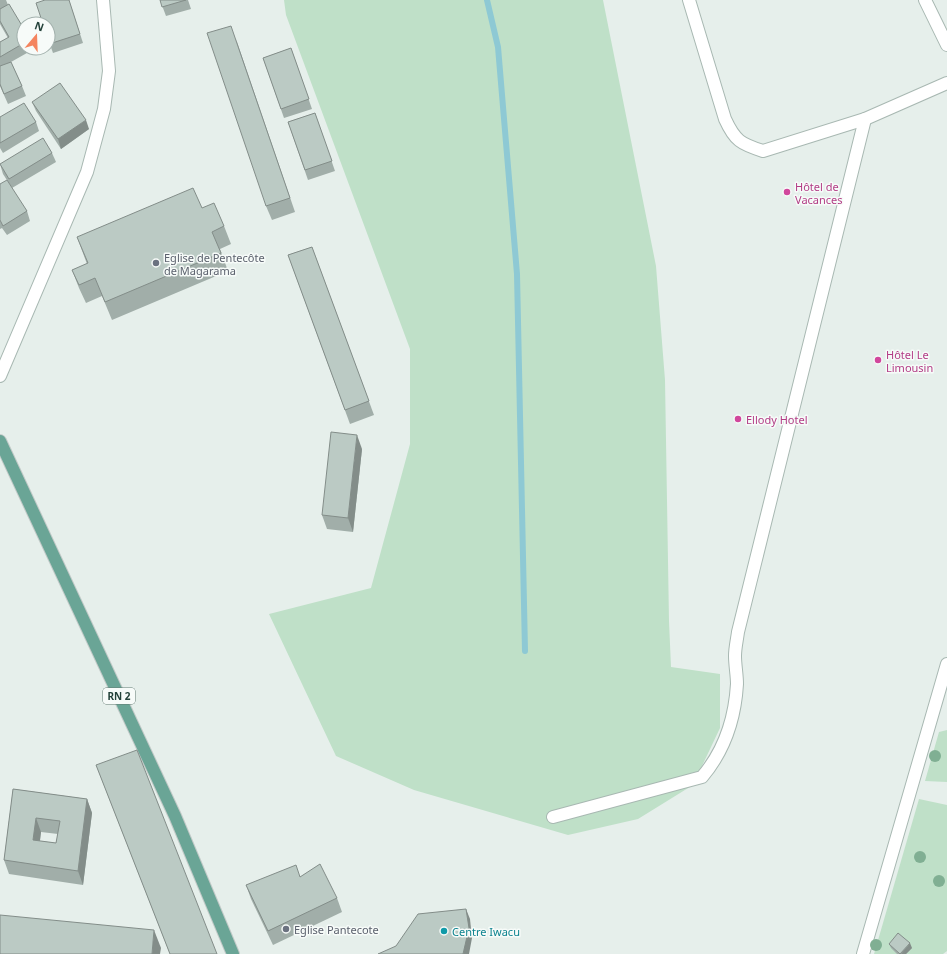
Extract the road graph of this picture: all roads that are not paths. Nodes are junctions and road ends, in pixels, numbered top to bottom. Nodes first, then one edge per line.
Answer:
1 (103, 0) edge
2 (689, 0) edge
3 (924, 0) edge
4 (947, 45) edge
5 (947, 83) edge
6 (866, 119) junction
7 (0, 376) edge
8 (0, 441) edge
9 (947, 664) edge
10 (553, 817) dead end
11 (233, 954) edge
12 (863, 954) edge

1 - 7 street
2 - 6 street
3 - 4 street
5 - 6 street
6 - 10 street
8 - 11 main road, RN 2
9 - 12 street

